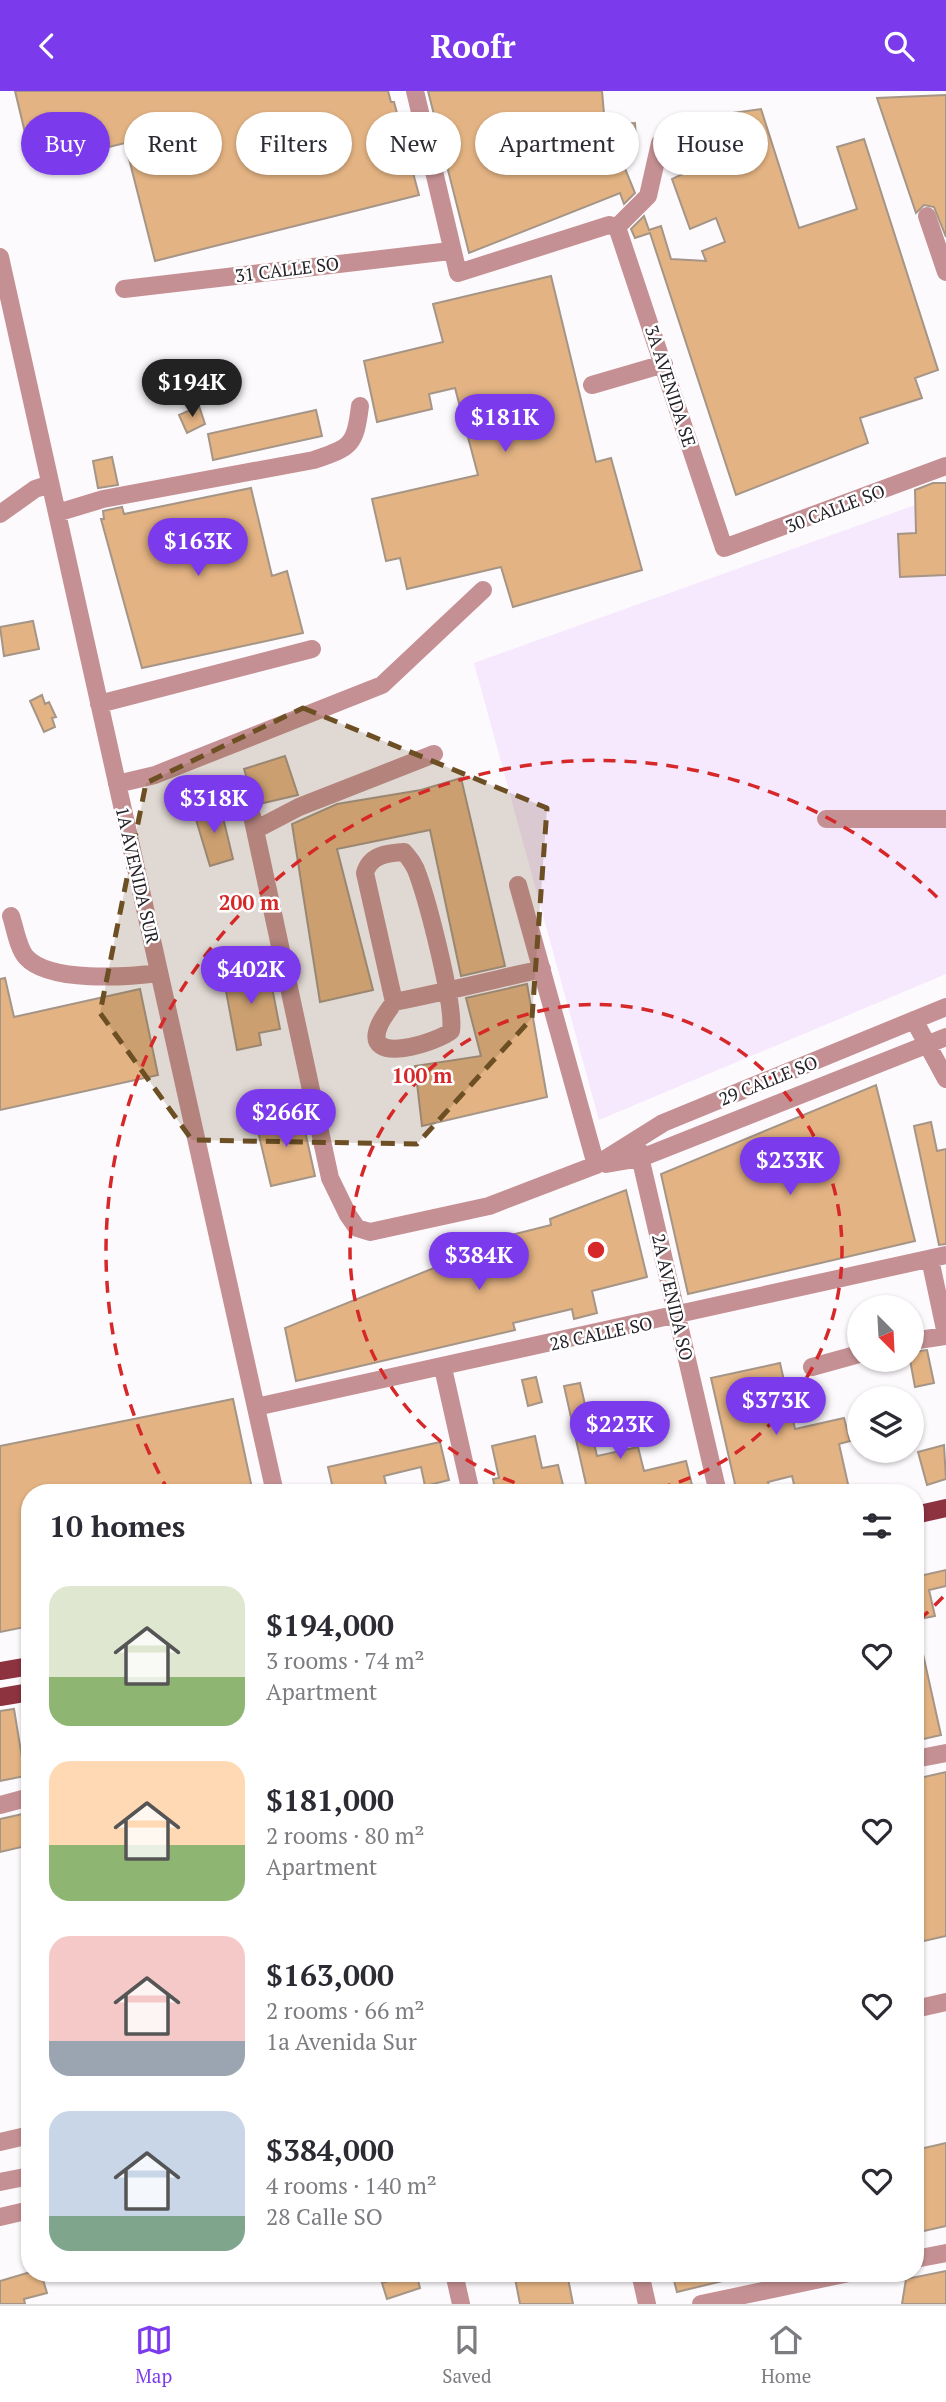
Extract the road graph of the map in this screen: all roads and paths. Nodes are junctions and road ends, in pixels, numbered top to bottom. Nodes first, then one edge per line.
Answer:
1 (415, 91) edge
2 (653, 174) edge
3 (927, 216) dead end
4 (617, 227) junction
5 (450, 251) junction
6 (0, 257) edge
7 (946, 272) edge
8 (124, 289) dead end
9 (664, 364) junction
10 (592, 385) dead end
11 (360, 406) dead end
12 (946, 466) edge
13 (50, 484) junction
14 (57, 513) junction
15 (0, 515) edge
16 (723, 547) joint
17 (483, 590) dead end
18 (312, 649) dead end
19 (99, 704) junction
20 (434, 754) dead end
21 (117, 784) junction
22 (946, 819) edge
23 (826, 820) dead end
24 (518, 885) dead end
25 (11, 916) dead end
26 (542, 969) junction
27 (159, 973) junction
28 (446, 991) junction
29 (394, 1002) junction
30 (946, 1007) edge
31 (914, 1020) junction
32 (946, 1037) edge
33 (853, 1045) junction
34 (926, 1045) junction
35 (863, 1071) junction
36 (946, 1079) edge
37 (639, 1150) junction
38 (596, 1165) junction
39 (938, 1257) edge
40 (677, 1316) junction
41 (946, 1335) edge
42 (924, 1339) edge
43 (847, 1358) edge
44 (812, 1367) dead end
45 (443, 1368) junction
46 (256, 1407) junction
47 (273, 1484) edge
48 (469, 1484) edge
49 (716, 1484) edge
50 (946, 1508) edge
51 (924, 1513) edge
52 (21, 1668) edge
53 (0, 1671) edge
54 (21, 1694) edge
55 (0, 1697) edge
56 (946, 1753) edge
57 (924, 1757) edge
58 (21, 1799) edge
59 (0, 1805) edge
60 (946, 2002) edge
61 (924, 2007) edge
62 (21, 2137) edge
63 (0, 2142) edge
64 (21, 2178) edge
65 (0, 2182) edge
66 (21, 2212) edge
67 (0, 2217) edge
68 (946, 2253) edge
69 (924, 2257) edge
70 (456, 2282) edge
71 (642, 2282) edge
72 (793, 2282) edge
73 (461, 2304) edge
74 (647, 2304) edge
75 (701, 2304) edge

1 - 5 street
2 - 4 street
3 - 7 street
4 - 5 street
4 - 9 street, 3A AVENIDA SE
5 - 8 street, 31 CALLE SO
6 - 13 street, 1A AVENIDA SUR
9 - 10 street
9 - 16 street, 3A AVENIDA SE
11 - 14 street
12 - 16 street, 30 CALLE SO
13 - 14 street, 1A AVENIDA SUR
13 - 15 street
14 - 19 street, 1A AVENIDA SUR
17 - 21 street
18 - 19 street
19 - 21 street, 1A AVENIDA SUR
20 - 38 street, 29 CALLE SO
21 - 27 street, 1A AVENIDA SUR
22 - 23 street
24 - 26 street
25 - 27 street
26 - 28 street
26 - 38 street
27 - 46 street, 1A AVENIDA SUR
28 - 29 street
28 - 29 street
28 - 29 street
30 - 31 street, 29 CALLE SO
31 - 33 street, 29 CALLE SO
31 - 34 street
32 - 34 street, 29 CALLE SO
33 - 35 street
33 - 37 street, 29 CALLE SO
34 - 35 street, 29 CALLE SO
34 - 36 street
35 - 37 street, 29 CALLE SO
37 - 38 street, 29 CALLE SO
37 - 40 street, 2A AVENIDA SO
39 - 40 street, 28 CALLE SO
39 - 41 street
40 - 45 street, 28 CALLE SO
40 - 49 street, 2A AVENIDA SO
41 - 42 street
43 - 44 street
45 - 46 street, 28 CALLE SO
45 - 48 street
46 - 47 street, 1A AVENIDA SUR
50 - 51 main road
52 - 53 main road
54 - 55 main road
56 - 57 street
58 - 59 street
60 - 61 street
62 - 63 street
64 - 65 street
66 - 67 street
68 - 69 street
70 - 73 street
71 - 74 street
72 - 75 street

